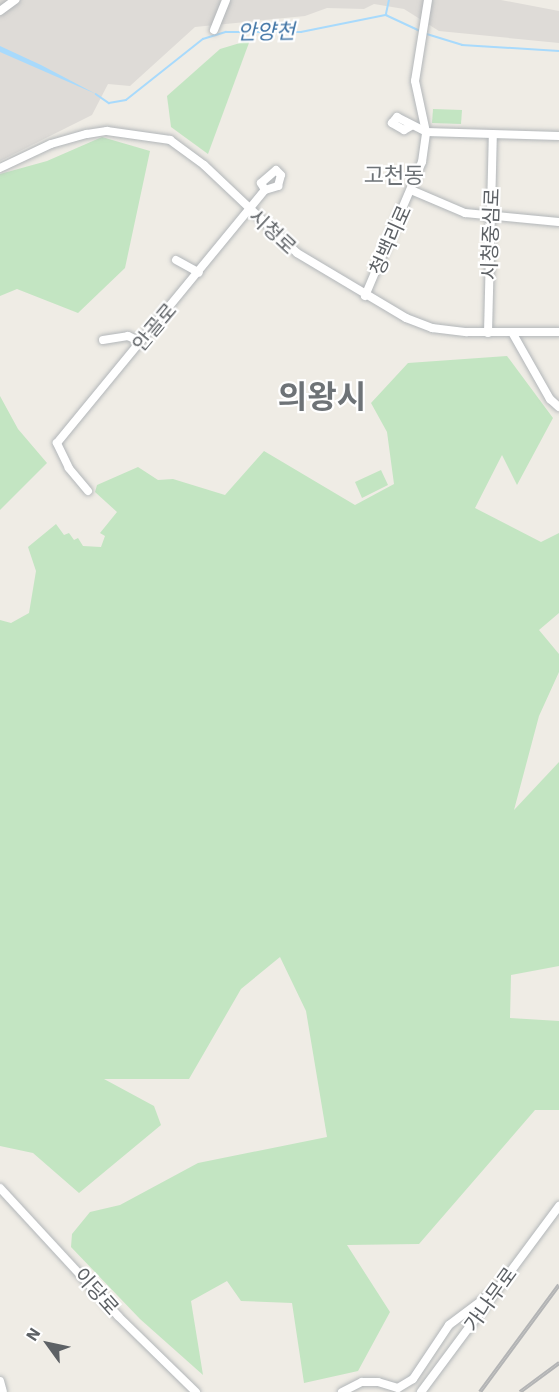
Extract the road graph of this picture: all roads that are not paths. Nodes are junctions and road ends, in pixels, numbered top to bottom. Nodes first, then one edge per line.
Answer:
1 (15, 0) edge
2 (226, 0) edge
3 (428, 0) edge
4 (0, 12) edge
5 (214, 30) dead end
6 (411, 126) dead end
7 (426, 132) junction
8 (493, 134) junction
9 (559, 136) edge
10 (0, 168) edge
11 (265, 190) dead end
12 (411, 190) junction
13 (250, 209) junction
14 (491, 215) junction
15 (559, 222) edge
16 (176, 260) dead end
17 (199, 273) junction
18 (365, 296) junction
19 (559, 332) edge
20 (488, 333) junction
21 (513, 334) junction
22 (103, 340) dead end
23 (141, 342) junction
24 (559, 406) edge
25 (88, 491) dead end
26 (0, 1188) edge
27 (559, 1206) edge
28 (495, 1291) junction
29 (0, 1381) edge
30 (3, 1392) edge
31 (196, 1392) edge
32 (342, 1392) edge
33 (421, 1392) edge

1 - 4 street
2 - 5 street
3 - 7 street, 청백리로
6 - 7 street
7 - 8 street
7 - 12 street, 청백리로
8 - 9 street
8 - 14 street, 시청중심로
10 - 13 street, 시청로
11 - 13 street, 안골로
12 - 14 street
12 - 18 street, 청백리로
13 - 17 street, 안골로
13 - 18 street, 시청로
14 - 15 street
14 - 20 street, 시청중심로
16 - 17 street
17 - 23 street, 안골로
18 - 20 street, 시청로
19 - 21 street, 시청로
20 - 21 street, 시청로
21 - 24 street
22 - 23 street
23 - 25 street, 안골로
26 - 31 street, 이당로
27 - 28 street, 가나무로
28 - 32 street
28 - 33 street, 가나무로
29 - 30 street

